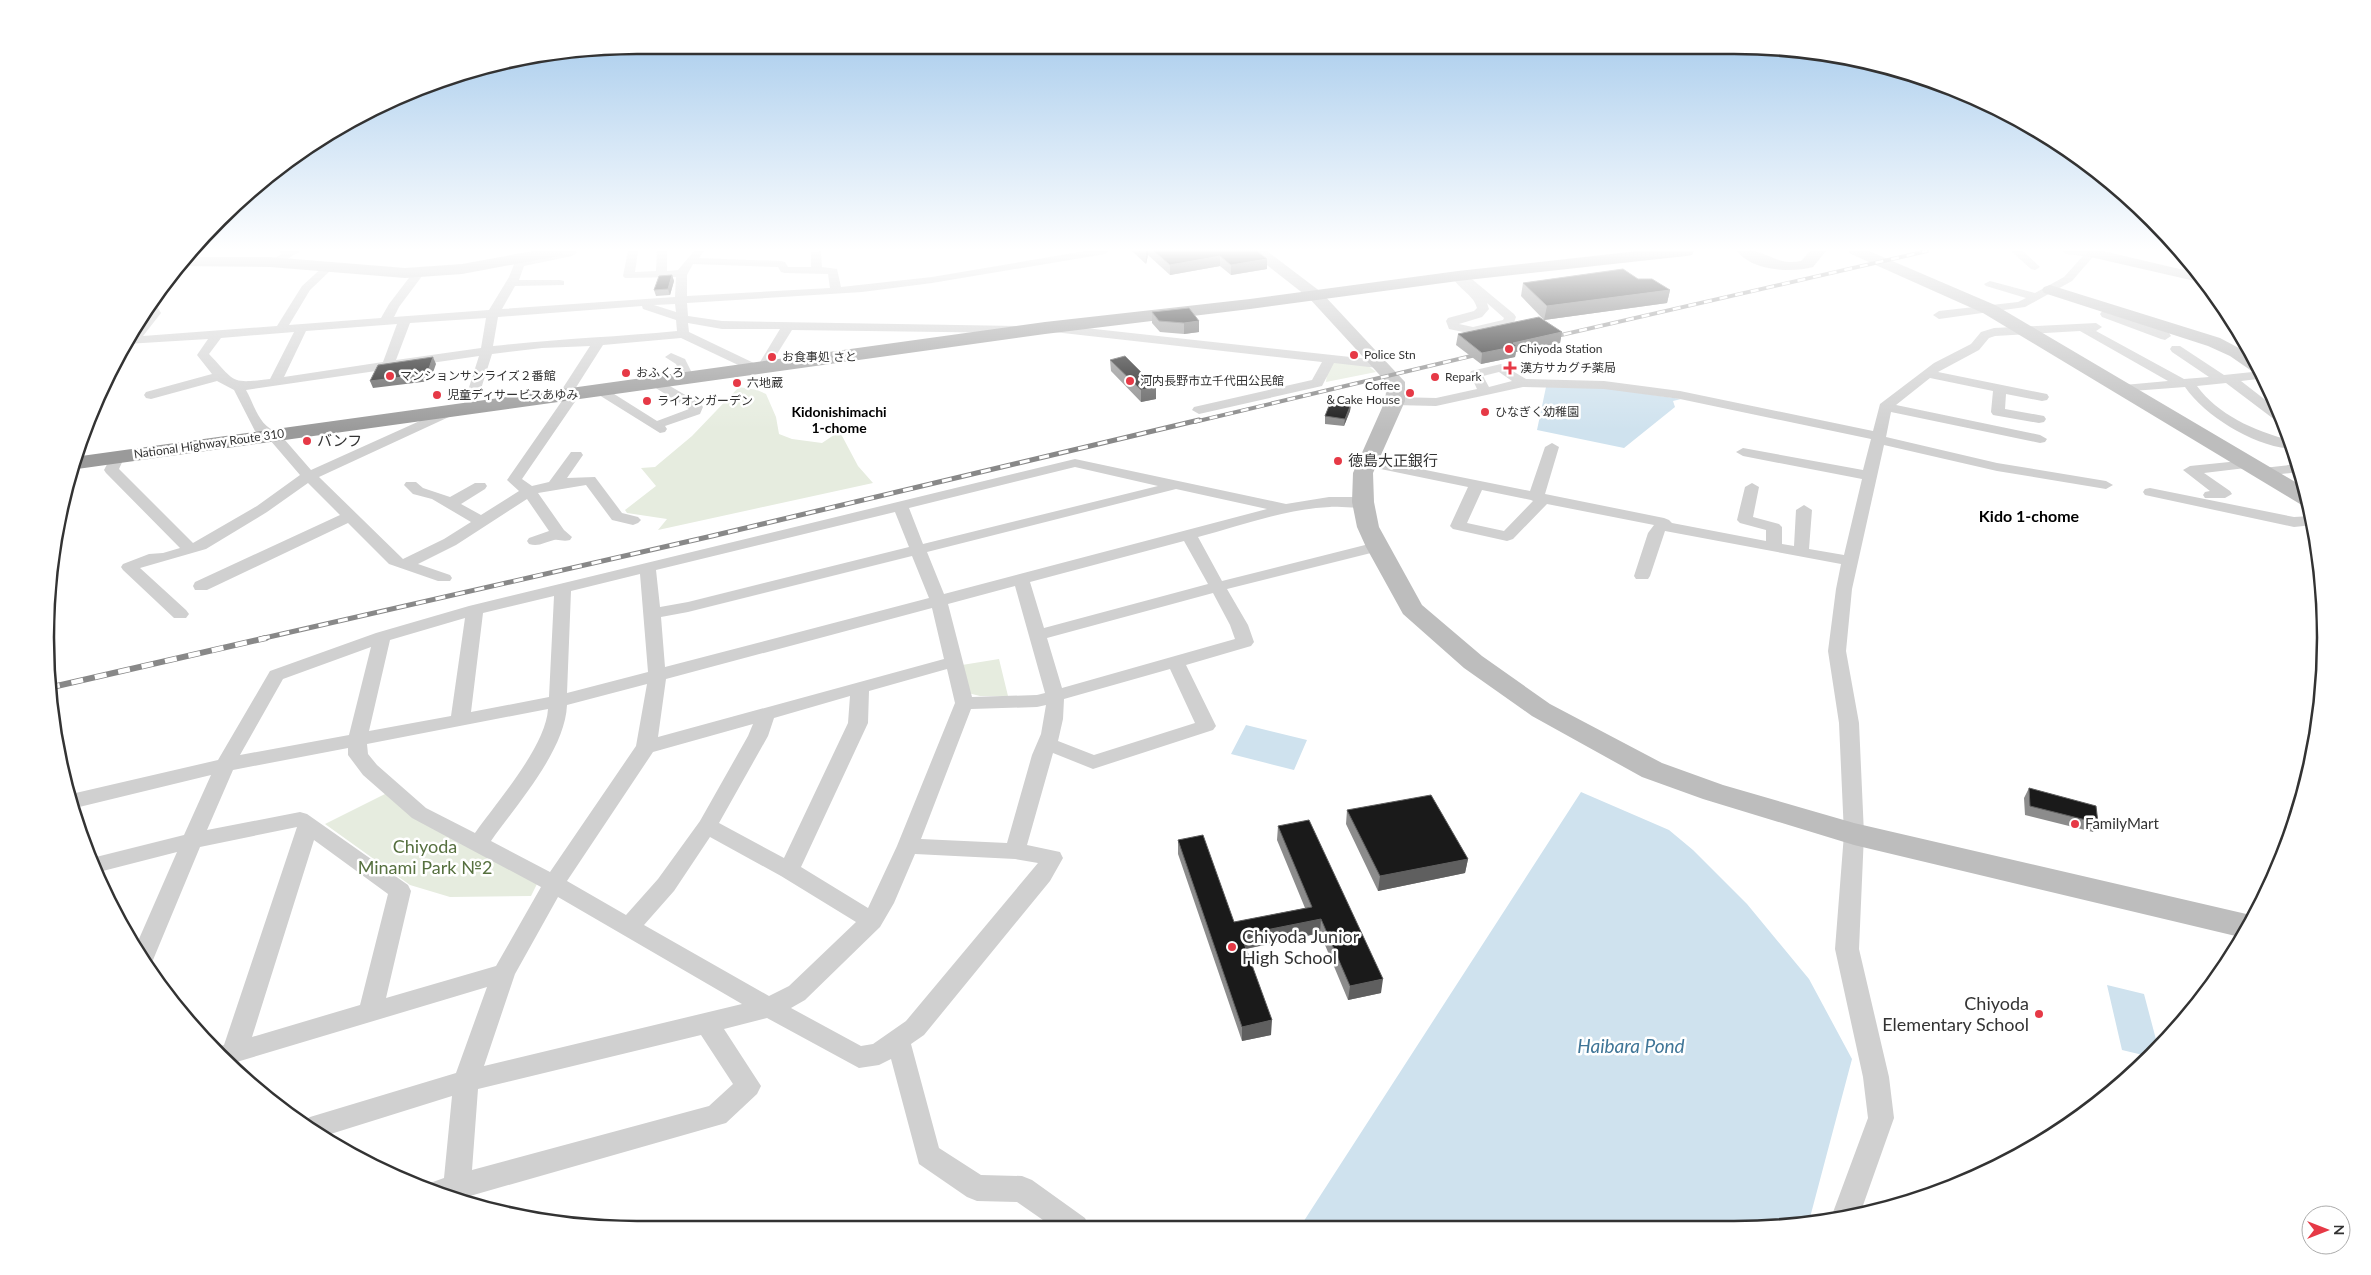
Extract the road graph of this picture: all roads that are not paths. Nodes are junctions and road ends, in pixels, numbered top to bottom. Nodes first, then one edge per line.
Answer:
1 (292, 310) edge
2 (391, 310) edge
3 (494, 310) edge
4 (537, 310) edge
5 (659, 310) edge
6 (681, 310) edge
7 (760, 310) dead end
8 (1188, 310) edge
9 (1329, 310) edge
10 (1482, 310) edge
11 (1501, 310) edge
12 (1976, 310) edge
13 (1991, 310) edge
14 (2108, 310) edge
15 (2118, 310) edge
16 (154, 311) edge
17 (492, 314) junction
18 (1939, 315) dead end
19 (680, 317) junction
20 (405, 320) junction
21 (147, 321) edge
22 (386, 321) junction
23 (750, 325) junction
24 (789, 325) junction
25 (302, 328) junction
26 (1045, 328) junction
27 (281, 329) junction
28 (2025, 331) junction
29 (218, 334) junction
30 (683, 334) junction
31 (2165, 336) dead end
32 (135, 341) edge
33 (599, 342) junction
34 (2176, 349) dead end
35 (2241, 350) edge
36 (488, 351) junction
37 (671, 357) dead end
38 (1329, 360) junction
39 (388, 364) junction
40 (1378, 364) junction
41 (760, 367) junction
42 (1928, 374) junction
43 (220, 376) junction
44 (2255, 376) edge
45 (688, 377) junction
46 (2224, 379) junction
47 (276, 380) junction
48 (656, 382) junction
49 (1523, 383) junction
50 (2184, 383) junction
51 (239, 387) junction
52 (2000, 389) junction
53 (2124, 389) junction
54 (598, 390) junction
55 (1485, 392) junction
56 (570, 394) junction
57 (151, 395) dead end
58 (2042, 397) dead end
59 (1394, 401) junction
60 (1885, 406) junction
61 (464, 408) junction
62 (1199, 410) dead end
63 (2272, 411) edge
64 (2039, 419) dead end
65 (272, 435) junction
66 (1878, 438) junction
67 (2040, 439) dead end
68 (2283, 442) edge
69 (1552, 447) dead end
70 (1743, 452) dead end
71 (576, 455) dead end
72 (117, 458) junction
73 (1366, 462) junction
74 (81, 463) edge
75 (2256, 468) junction
76 (2292, 468) edge
77 (309, 476) junction
78 (1871, 476) junction
79 (411, 485) dead end
80 (1477, 485) junction
81 (480, 486) dead end
82 (554, 486) junction
83 (1175, 486) junction
84 (2106, 486) dead end
85 (1752, 487) dead end
86 (529, 491) junction
87 (2150, 492) dead end
88 (2299, 494) edge
89 (2210, 495) dead end
90 (1540, 498) junction
91 (1363, 502) junction
92 (450, 504) junction
93 (900, 506) junction
94 (1286, 509) junction
95 (1804, 510) dead end
96 (351, 516) junction
97 (633, 520) dead end
98 (2305, 521) edge
99 (482, 522) junction
100 (1661, 526) junction
101 (1188, 534) junction
102 (535, 541) dead end
103 (1774, 547) junction
104 (1377, 548) junction
105 (191, 550) junction
106 (919, 550) junction
107 (1801, 552) junction
108 (1850, 561) junction
109 (405, 564) junction
110 (648, 568) junction
111 (1642, 576) dead end
112 (444, 578) dead end
113 (1021, 579) junction
114 (201, 586) dead end
115 (1217, 587) junction
116 (563, 589) junction
117 (940, 602) junction
118 (475, 610) junction
119 (653, 613) junction
120 (180, 614) dead end
121 (1038, 635) junction
122 (382, 637) junction
123 (952, 662) junction
124 (1176, 663) junction
125 (657, 675) junction
126 (860, 687) junction
127 (1055, 697) junction
128 (560, 701) junction
129 (964, 703) junction
130 (766, 713) junction
131 (460, 720) junction
132 (357, 740) junction
133 (1048, 744) junction
134 (646, 747) junction
135 (225, 765) junction
136 (77, 800) edge
137 (308, 825) junction
138 (707, 826) junction
139 (1854, 834) junction
140 (192, 841) junction
141 (478, 844) junction
142 (908, 846) junction
143 (1015, 852) junction
144 (99, 864) edge
145 (789, 870) junction
146 (554, 884) junction
147 (872, 921) junction
148 (2241, 925) edge
149 (629, 927) junction
150 (145, 951) edge
151 (504, 973) junction
152 (769, 1008) junction
153 (370, 1013) junction
154 (706, 1022) junction
155 (898, 1040) junction
156 (229, 1053) edge
157 (230, 1054) edge
158 (466, 1081) junction
159 (319, 1126) edge
160 (451, 1190) edge
161 (454, 1191) edge
162 (1848, 1210) edge
163 (1066, 1221) edge

1 - 27 street
2 - 22 street
3 - 17 street
4 - 17 street
5 - 19 street
6 - 19 street
7 - 23 street
8 - 26 highway, National Highway Route 310
9 - 40 street
10 - 11 street
12 - 18 street
13 - 28 street
14 - 31 street
15 - 35 street
16 - 21 street
17 - 20 street
17 - 36 street
19 - 23 street
19 - 30 street
20 - 22 street
20 - 39 street
22 - 25 street
23 - 24 street
24 - 26 street
24 - 41 street
25 - 27 street
25 - 47 street
26 - 38 street
26 - 41 highway, National Highway Route 310
27 - 29 street
28 - 42 street
28 - 50 street
28 - 53 street
29 - 32 street
29 - 43 street
30 - 33 street
30 - 41 street
33 - 36 street
33 - 56 street
34 - 46 street
36 - 39 street
36 - 61 street
37 - 45 street
38 - 40 street
38 - 62 street
39 - 47 street
40 - 59 street
41 - 45 highway, National Highway Route 310
42 - 52 street
42 - 60 street
43 - 51 street
43 - 57 street
44 - 46 street
45 - 48 highway, National Highway Route 310
46 - 50 street
46 - 63 street
47 - 51 street
48 - 54 highway, National Highway Route 310
48 - 54 street
49 - 55 street
49 - 55 street
49 - 66 street
50 - 53 street
50 - 68 street
51 - 65 street
52 - 58 street
52 - 64 street
53 - 75 street
54 - 56 highway, National Highway Route 310
55 - 59 street
56 - 61 highway, National Highway Route 310
56 - 86 street
59 - 73 street
60 - 66 street
60 - 67 street
61 - 65 highway, National Highway Route 310
61 - 77 street
65 - 72 highway, National Highway Route 310
65 - 77 street
66 - 78 street
66 - 84 street
69 - 90 street
70 - 78 street
71 - 82 street
72 - 74 highway, National Highway Route 310
72 - 105 street
73 - 80 street
73 - 91 street
75 - 76 street
75 - 88 street
75 - 89 street
77 - 96 street
77 - 105 street
78 - 108 street
79 - 92 street
80 - 90 street
80 - 90 street
81 - 92 street
82 - 86 street
82 - 97 street
83 - 93 street
83 - 94 street
83 - 106 street
85 - 103 street
86 - 99 street
86 - 102 street
87 - 98 street
90 - 100 street
91 - 94 street
91 - 104 street
92 - 99 street
93 - 106 street
93 - 110 street
94 - 101 street
95 - 107 street
96 - 109 street
96 - 114 street
99 - 109 street
100 - 103 street
100 - 111 street
101 - 113 street
101 - 115 street
103 - 107 street
104 - 115 street
104 - 139 street
105 - 120 street
106 - 117 street
106 - 119 street
107 - 108 street
108 - 139 street
109 - 112 street
110 - 116 street
110 - 119 street
113 - 117 street
113 - 121 street
115 - 121 street
115 - 124 street
116 - 118 street
116 - 128 street
117 - 123 street
117 - 125 street
118 - 122 street
118 - 131 street
119 - 125 street
121 - 127 street
122 - 132 street
122 - 135 street
123 - 126 street
123 - 129 street
124 - 127 street
124 - 133 street
125 - 128 street
125 - 134 street
126 - 130 street
126 - 145 street
127 - 129 street
127 - 133 street
128 - 131 street
128 - 141 street
129 - 142 street
130 - 134 street
130 - 138 street
131 - 132 street
132 - 135 street
132 - 141 street
133 - 143 street
134 - 146 street
135 - 136 street
135 - 140 street
137 - 140 street
137 - 153 street
137 - 156 street
138 - 145 street
138 - 149 street
139 - 148 street
139 - 162 street
140 - 144 street
140 - 150 street
141 - 146 street
142 - 143 street
142 - 147 street
143 - 155 street
145 - 147 street
146 - 149 street
146 - 151 street
147 - 152 street
149 - 152 street
151 - 153 street
151 - 158 street
152 - 154 street
152 - 155 street
153 - 157 street
154 - 158 street
154 - 161 street
155 - 163 street
158 - 159 street
158 - 160 street

